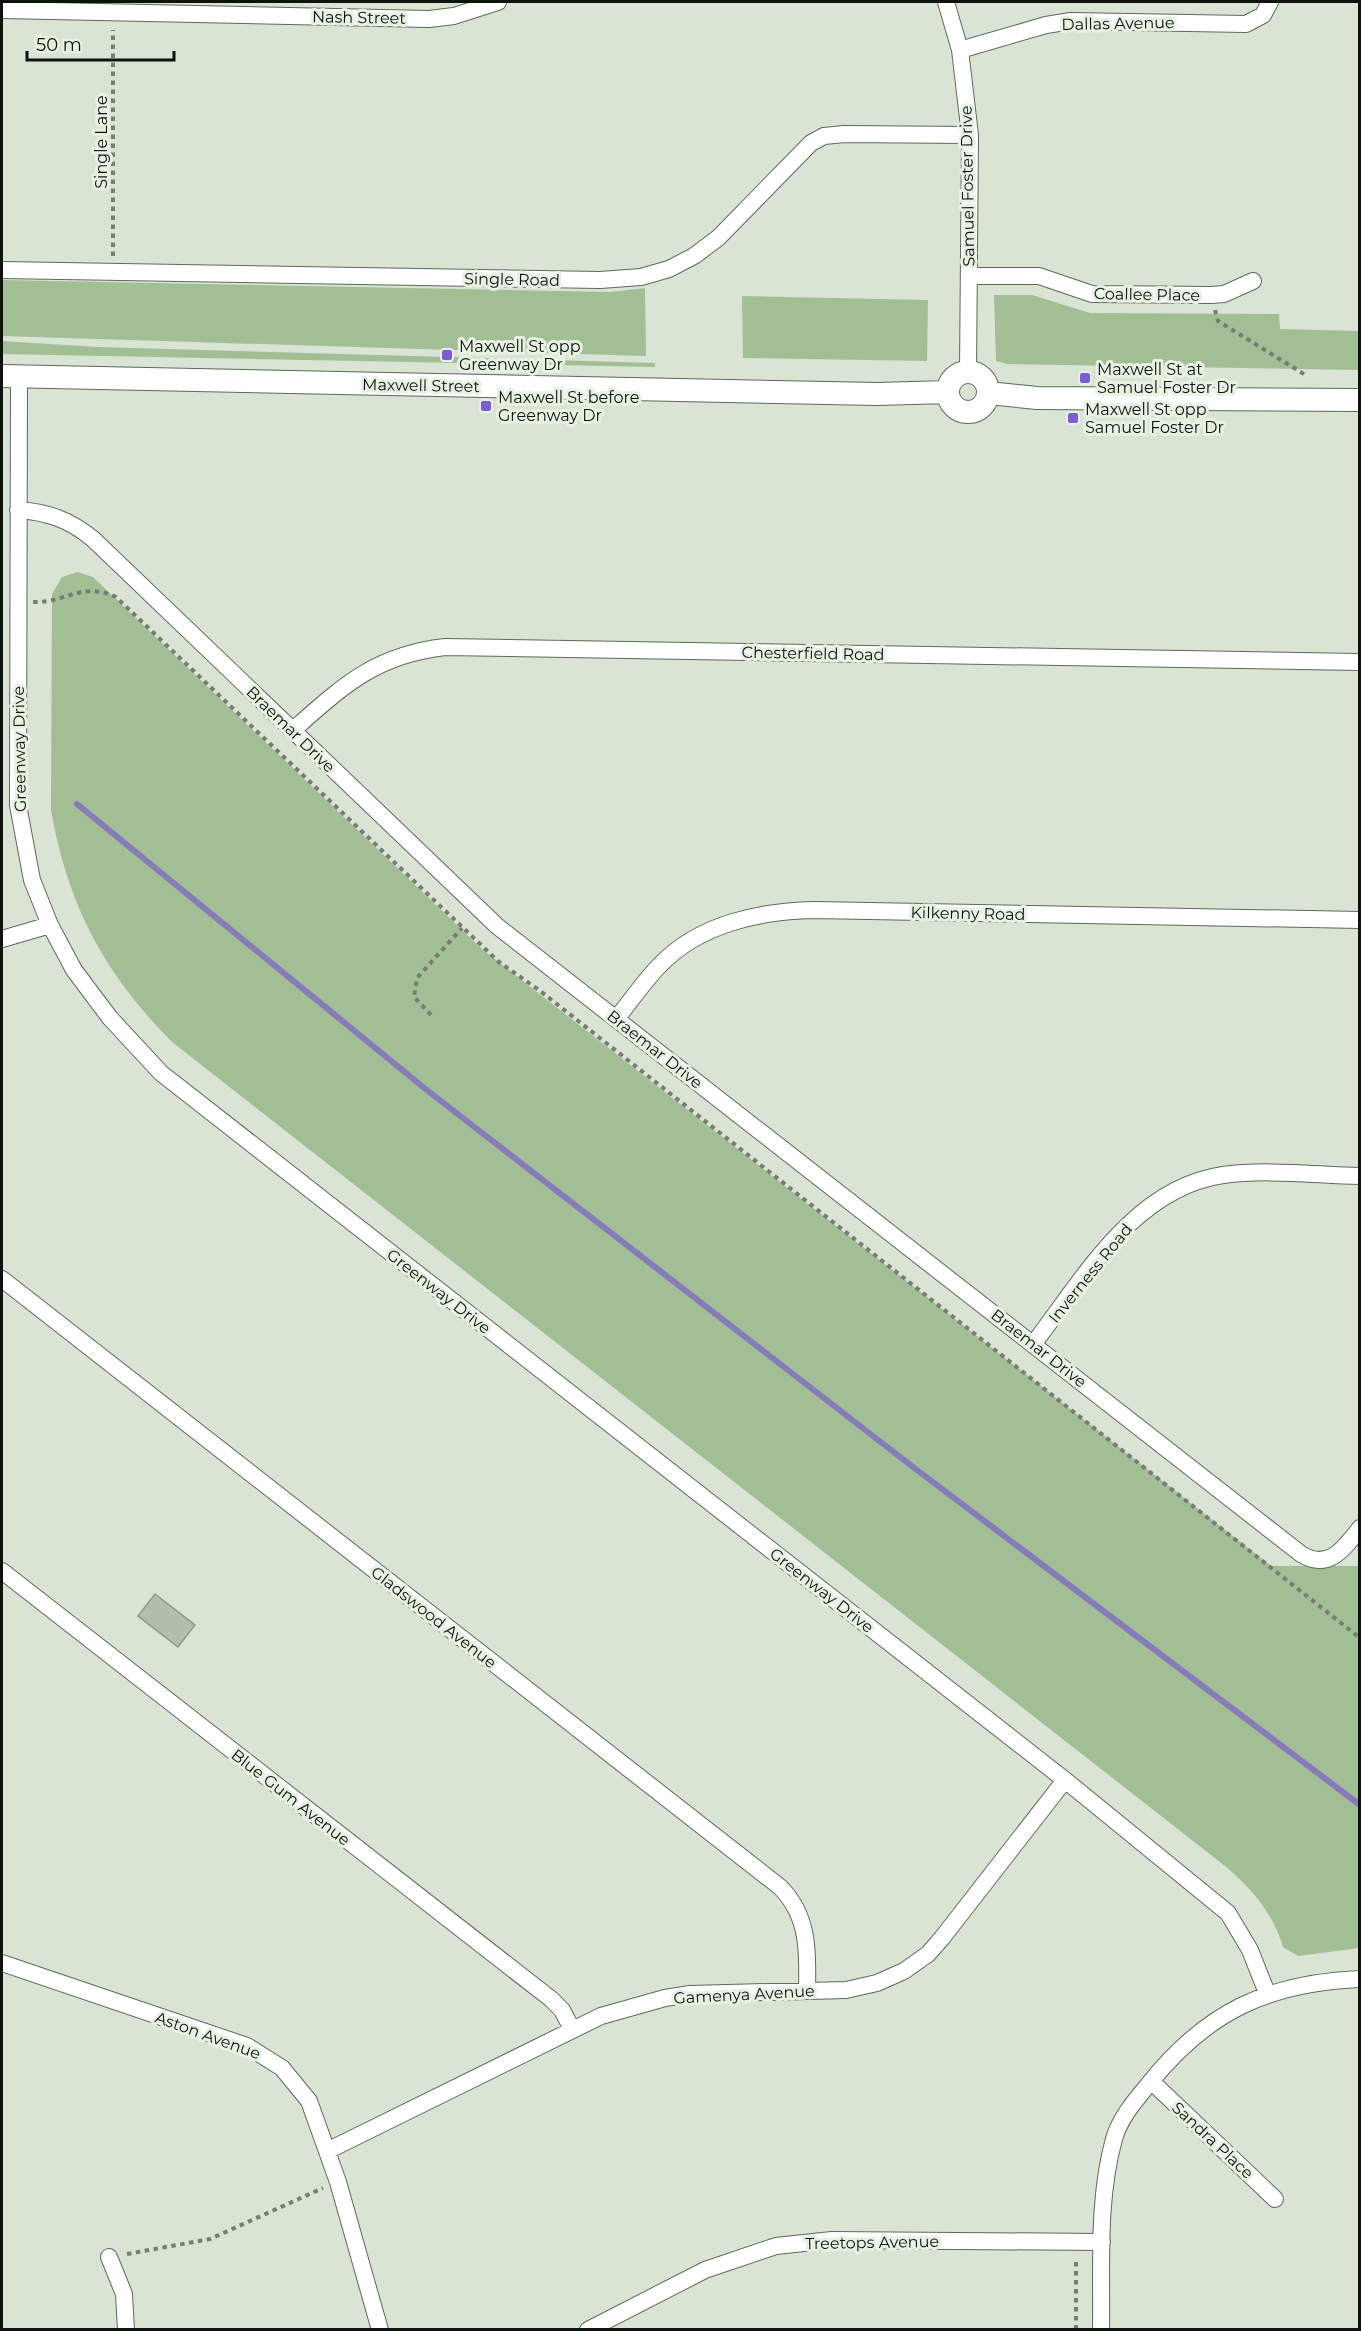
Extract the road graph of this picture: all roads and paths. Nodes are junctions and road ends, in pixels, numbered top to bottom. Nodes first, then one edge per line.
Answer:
1 (498, 2) edge
2 (946, 2) edge
3 (1270, 2) edge
4 (2, 9) edge
5 (113, 12) junction
6 (960, 51) junction
7 (970, 135) junction
8 (2, 270) edge
9 (113, 272) junction
10 (969, 276) junction
11 (1253, 281) dead end
12 (1211, 295) junction
13 (968, 372) junction
14 (10, 376) edge
15 (1307, 376) dead end
16 (948, 392) junction
17 (988, 393) junction
18 (1359, 400) edge
19 (18, 510) junction
20 (1359, 662) edge
21 (293, 730) junction
22 (1359, 920) edge
23 (50, 925) junction
24 (462, 928) dead end
25 (2, 939) edge
26 (431, 1015) dead end
27 (616, 1019) junction
28 (1359, 1176) edge
29 (2, 1279) edge
30 (1034, 1343) junction
31 (1359, 1528) edge
32 (2, 1571) edge
33 (1065, 1780) junction
34 (2, 1963) edge
35 (1359, 1979) edge
36 (807, 1990) junction
37 (1267, 1993) junction
38 (572, 2029) junction
39 (1151, 2081) junction
40 (327, 2151) junction
41 (338, 2182) junction
42 (1275, 2199) dead end
43 (1102, 2242) junction
44 (109, 2257) joint
45 (1076, 2262) dead end
46 (126, 2330) edge
47 (380, 2330) edge
48 (588, 2330) edge
49 (1076, 2330) edge
50 (1101, 2330) edge

1 - 5 street, Nash Street
2 - 6 street, Samuel Foster Drive
3 - 6 street, Dallas Avenue
4 - 5 street, Nash Street
5 - 9 path, Single Lane
6 - 7 street, Samuel Foster Drive
7 - 9 street, Single Road
7 - 10 street, Samuel Foster Drive
8 - 9 street, Single Road
10 - 12 street, Coallee Place
10 - 13 street, Samuel Foster Drive
11 - 12 street, Coallee Place
12 - 15 path
13 - 16 main road
13 - 17 main road
14 - 16 main road, Maxwell Street
14 - 19 street, Greenway Drive
16 - 17 main road
17 - 18 main road
19 - 21 street, Braemar Drive
19 - 23 street, Greenway Drive
20 - 21 street, Chesterfield Road
21 - 27 street, Braemar Drive
22 - 27 street, Kilkenny Road
23 - 25 street
23 - 33 street, Greenway Drive
24 - 26 path
27 - 30 street, Braemar Drive
28 - 30 street, Inverness Road
29 - 36 street, Gladswood Avenue
30 - 31 street, Braemar Drive
32 - 38 street, Blue Gum Avenue
33 - 36 street, Gamenya Avenue
33 - 37 street, Greenway Drive
34 - 40 street, Aston Avenue
35 - 37 street
36 - 38 street, Gamenya Avenue
37 - 39 street
38 - 40 street, Gamenya Avenue
39 - 42 street, Sandra Place
39 - 43 street
40 - 41 street, Aston Avenue
41 - 44 path
41 - 47 street, Aston Avenue
43 - 48 street, Treetops Avenue
43 - 50 street
44 - 46 street
45 - 49 path

